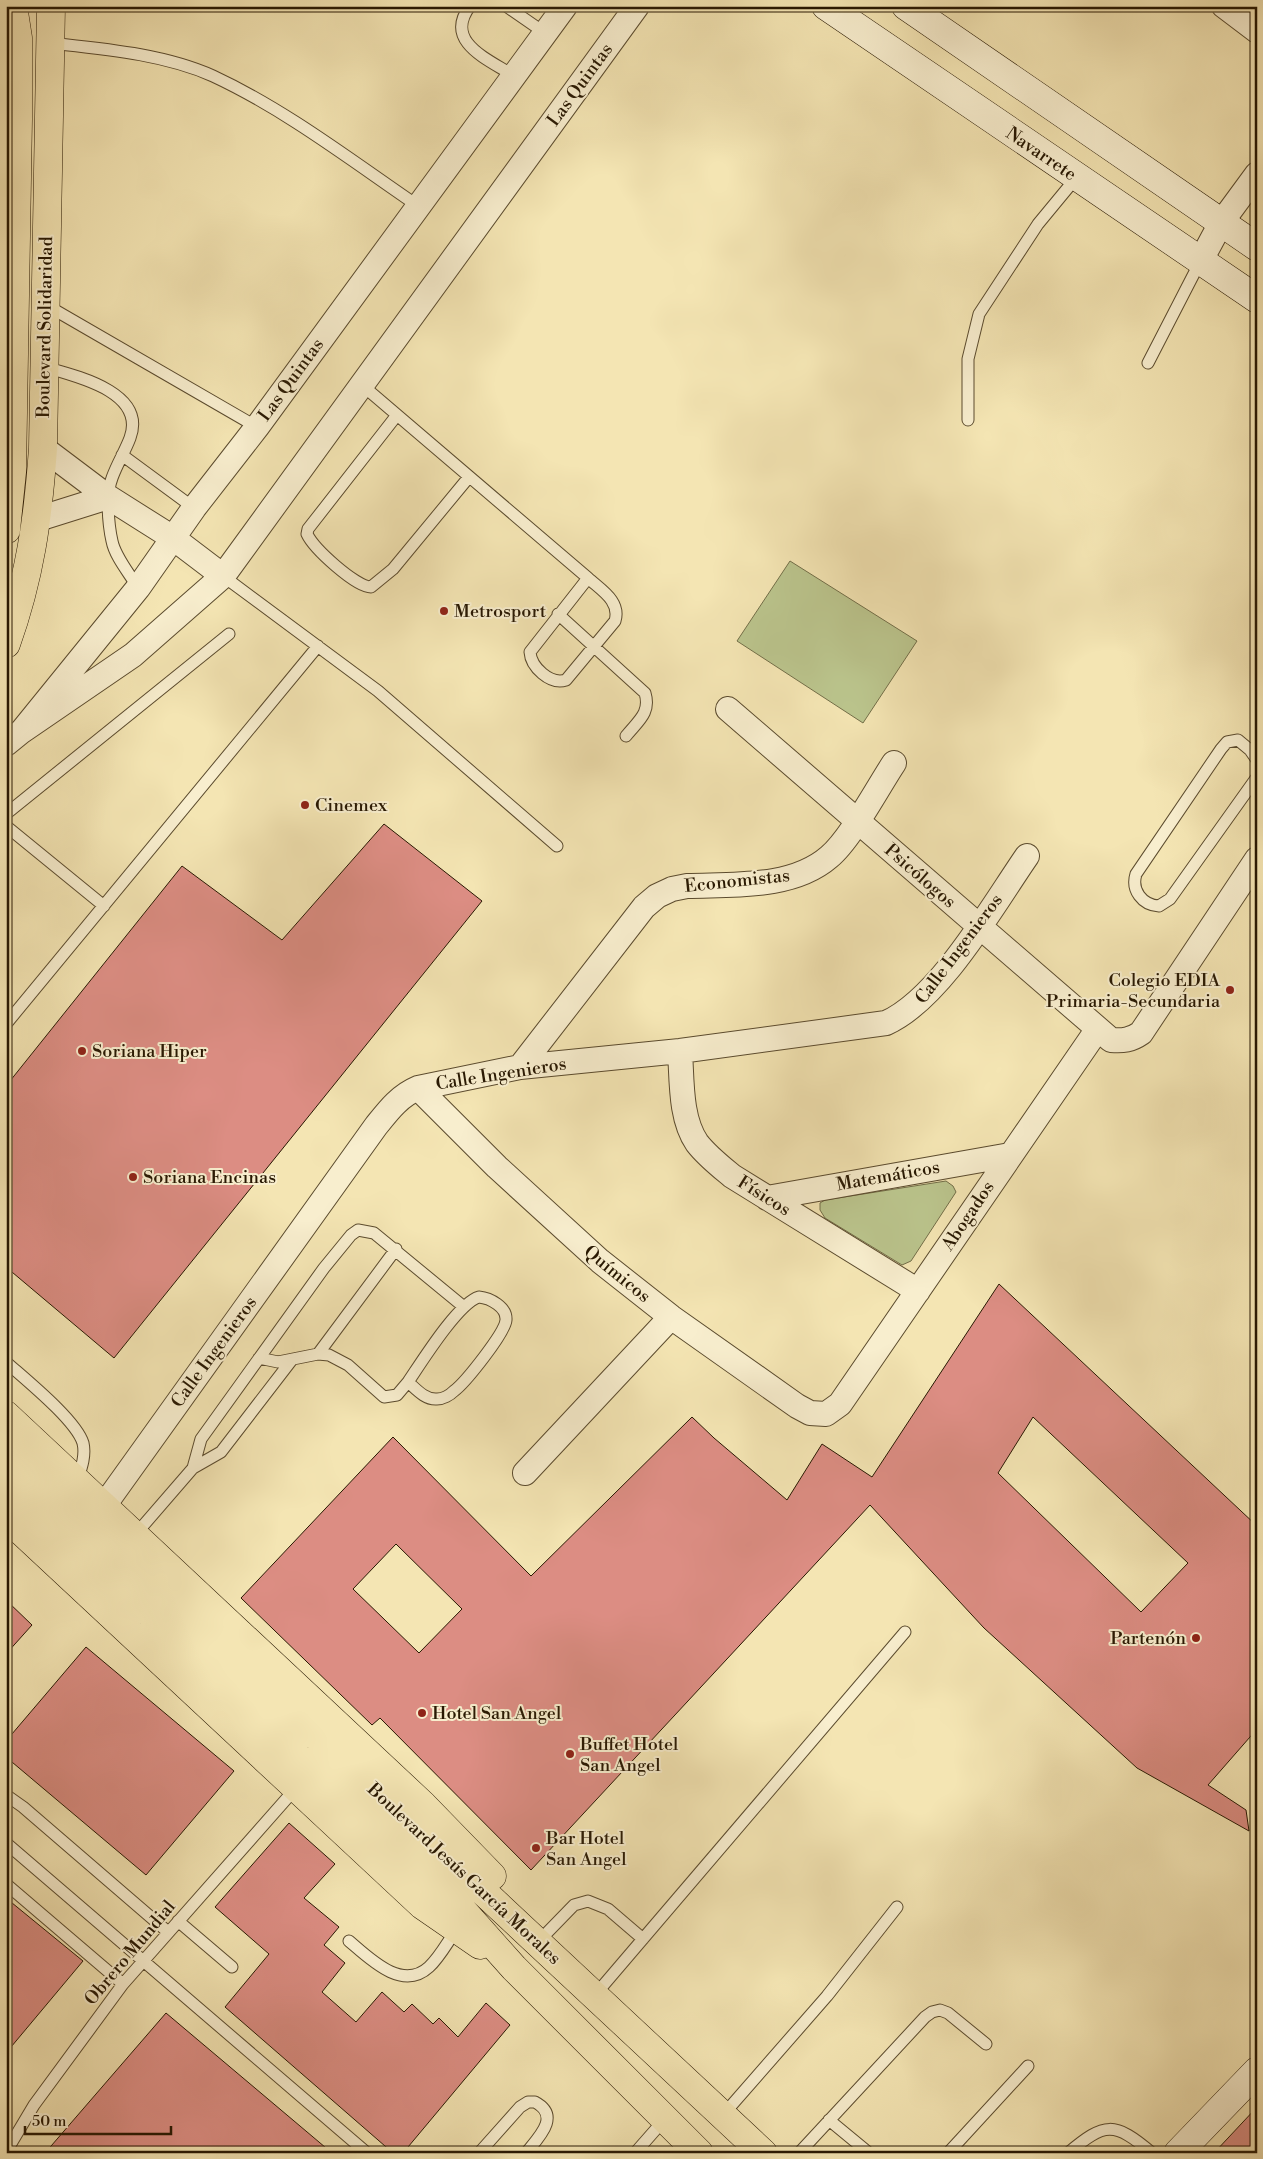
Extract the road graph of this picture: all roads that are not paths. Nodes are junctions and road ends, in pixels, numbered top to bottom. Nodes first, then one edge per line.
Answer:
1 (13, 6) edge
2 (51, 6) edge
3 (470, 6) edge
4 (506, 6) edge
5 (565, 6) edge
6 (637, 6) edge
7 (826, 6) edge
8 (906, 6) edge
9 (1224, 6) edge
10 (1257, 31) edge
11 (545, 33) junction
12 (50, 43) junction
13 (514, 76) junction
14 (1257, 174) edge
15 (1076, 178) junction
16 (418, 206) junction
17 (1221, 223) junction
18 (1257, 247) edge
19 (1200, 262) junction
20 (1257, 300) edge
21 (45, 304) junction
22 (1148, 363) dead end
23 (44, 367) junction
24 (362, 385) junction
25 (397, 415) junction
26 (968, 420) dead end
27 (257, 427) junction
28 (43, 448) junction
29 (122, 455) junction
30 (469, 477) junction
31 (108, 497) junction
32 (194, 508) junction
33 (38, 519) junction
34 (6, 530) edge
35 (173, 538) junction
36 (223, 576) junction
37 (588, 578) junction
38 (138, 588) junction
39 (558, 614) junction
40 (229, 634) dead end
41 (6, 644) edge
42 (318, 646) junction
43 (594, 646) junction
44 (728, 709) dead end
45 (626, 736) dead end
46 (14, 737) edge
47 (1257, 760) edge
48 (894, 763) dead end
49 (1257, 777) edge
50 (6, 814) edge
51 (857, 820) junction
52 (6, 826) edge
53 (557, 846) dead end
54 (1027, 856) dead end
55 (1257, 859) edge
56 (104, 906) junction
57 (979, 926) junction
58 (6, 1024) edge
59 (1097, 1030) junction
60 (680, 1051) junction
61 (520, 1067) junction
62 (418, 1088) junction
63 (1010, 1154) junction
64 (767, 1198) junction
65 (396, 1249) junction
66 (918, 1291) junction
67 (464, 1307) junction
68 (671, 1317) junction
69 (318, 1354) junction
70 (259, 1358) junction
71 (291, 1361) junction
72 (6, 1362) edge
73 (408, 1382) junction
74 (840, 1404) joint
75 (6, 1415) edge
76 (6, 1446) edge
77 (193, 1468) junction
78 (525, 1473) dead end
79 (6, 1480) edge
80 (76, 1481) junction
81 (103, 1507) junction
82 (9, 1524) edge
83 (135, 1536) junction
84 (157, 1604) junction
85 (905, 1632) dead end
86 (296, 1788) junction
87 (6, 1795) edge
88 (6, 1843) edge
89 (6, 1884) edge
90 (897, 1907) dead end
91 (178, 1921) junction
92 (463, 1923) junction
93 (168, 1932) junction
94 (541, 1938) junction
95 (643, 1939) junction
96 (349, 1940) dead end
97 (143, 1960) junction
98 (232, 1967) dead end
99 (124, 1984) junction
100 (587, 1988) junction
101 (986, 2044) dead end
102 (1028, 2066) dead end
103 (1257, 2071) edge
104 (723, 2115) junction
105 (664, 2120) junction
106 (829, 2120) junction
107 (6, 2152) edge
108 (367, 2153) edge
109 (479, 2153) edge
110 (526, 2153) edge
111 (636, 2153) edge
112 (699, 2153) edge
113 (763, 2153) edge
114 (799, 2153) edge
115 (868, 2153) edge
116 (948, 2153) edge
117 (1068, 2153) edge
118 (1152, 2153) edge
119 (1178, 2153) edge

1 - 34 main road
2 - 12 main road, Boulevard Solidaridad
3 - 13 lane
4 - 11 lane
5 - 11 street, Las Quintas
6 - 24 street, Las Quintas
7 - 15 main road, Navarrete
8 - 17 main road
9 - 10 street
11 - 13 street, Las Quintas
12 - 16 lane
12 - 21 main road, Boulevard Solidaridad
13 - 16 street, Las Quintas
14 - 17 street
15 - 19 main road, Navarrete
15 - 26 lane
16 - 27 street, Las Quintas
17 - 18 main road
17 - 19 street
19 - 20 main road, Navarrete
19 - 22 lane
21 - 23 main road, Boulevard Solidaridad
21 - 27 lane
23 - 28 main road, Boulevard Solidaridad
23 - 29 lane
24 - 25 lane
24 - 36 street, Las Quintas
25 - 30 lane
25 - 30 lane
27 - 32 street, Las Quintas
28 - 31 street
28 - 33 main road, Boulevard Solidaridad
29 - 31 lane
29 - 32 lane
30 - 37 lane
31 - 33 street
31 - 35 street
31 - 38 lane
32 - 35 street, Las Quintas
33 - 41 main road, Boulevard Solidaridad
35 - 36 street
35 - 38 street, Las Quintas
36 - 42 lane
36 - 46 street, Las Quintas
37 - 39 lane
37 - 43 lane
38 - 46 street, Las Quintas
39 - 43 lane
39 - 43 lane
40 - 50 lane
42 - 53 lane
42 - 56 lane
43 - 45 lane
44 - 51 street, Psicólogos
47 - 49 lane
48 - 51 street, Economistas
51 - 57 street, Psicólogos
51 - 61 street, Economistas
52 - 56 lane
54 - 57 street, Calle Ingenieros
55 - 59 street, Psicólogos
56 - 58 lane
57 - 59 street, Psicólogos
57 - 60 street, Calle Ingenieros
59 - 63 street, Abogados
60 - 61 street, Calle Ingenieros
60 - 64 street, Físicos
61 - 62 street, Calle Ingenieros
62 - 68 street, Químicos
62 - 81 street, Calle Ingenieros
63 - 64 street, Matemáticos
63 - 66 street, Abogados
64 - 66 street, Físicos
65 - 67 lane
65 - 69 lane
65 - 70 lane
66 - 74 street, Abogados
67 - 73 lane
67 - 73 lane
68 - 74 street, Químicos
68 - 78 street
69 - 71 lane
69 - 73 lane
70 - 71 lane
70 - 77 lane
71 - 77 lane
72 - 80 lane
75 - 80 main road
76 - 84 main road
77 - 83 lane
79 - 84 main road
80 - 81 main road
81 - 83 main road
82 - 86 main road
83 - 94 main road
84 - 92 main road, Boulevard Jesús García Morales
84 - 94 main road, Boulevard Jesús García Morales
85 - 95 lane
86 - 91 lane, Obrero Mundial
86 - 92 main road
87 - 93 lane
88 - 97 lane
89 - 99 lane
90 - 104 lane
91 - 93 lane, Obrero Mundial
91 - 98 lane
92 - 96 lane
92 - 105 main road, Boulevard Jesús García Morales
93 - 97 lane, Obrero Mundial
94 - 95 lane
94 - 100 main road
95 - 100 lane
97 - 99 lane, Obrero Mundial
97 - 108 lane
99 - 107 lane, Obrero Mundial
100 - 104 main road
101 - 106 lane
102 - 116 lane
103 - 119 main road
104 - 113 main road
105 - 111 lane
105 - 112 main road, Boulevard Jesús García Morales
106 - 114 lane
106 - 115 lane
109 - 110 lane
117 - 118 lane

